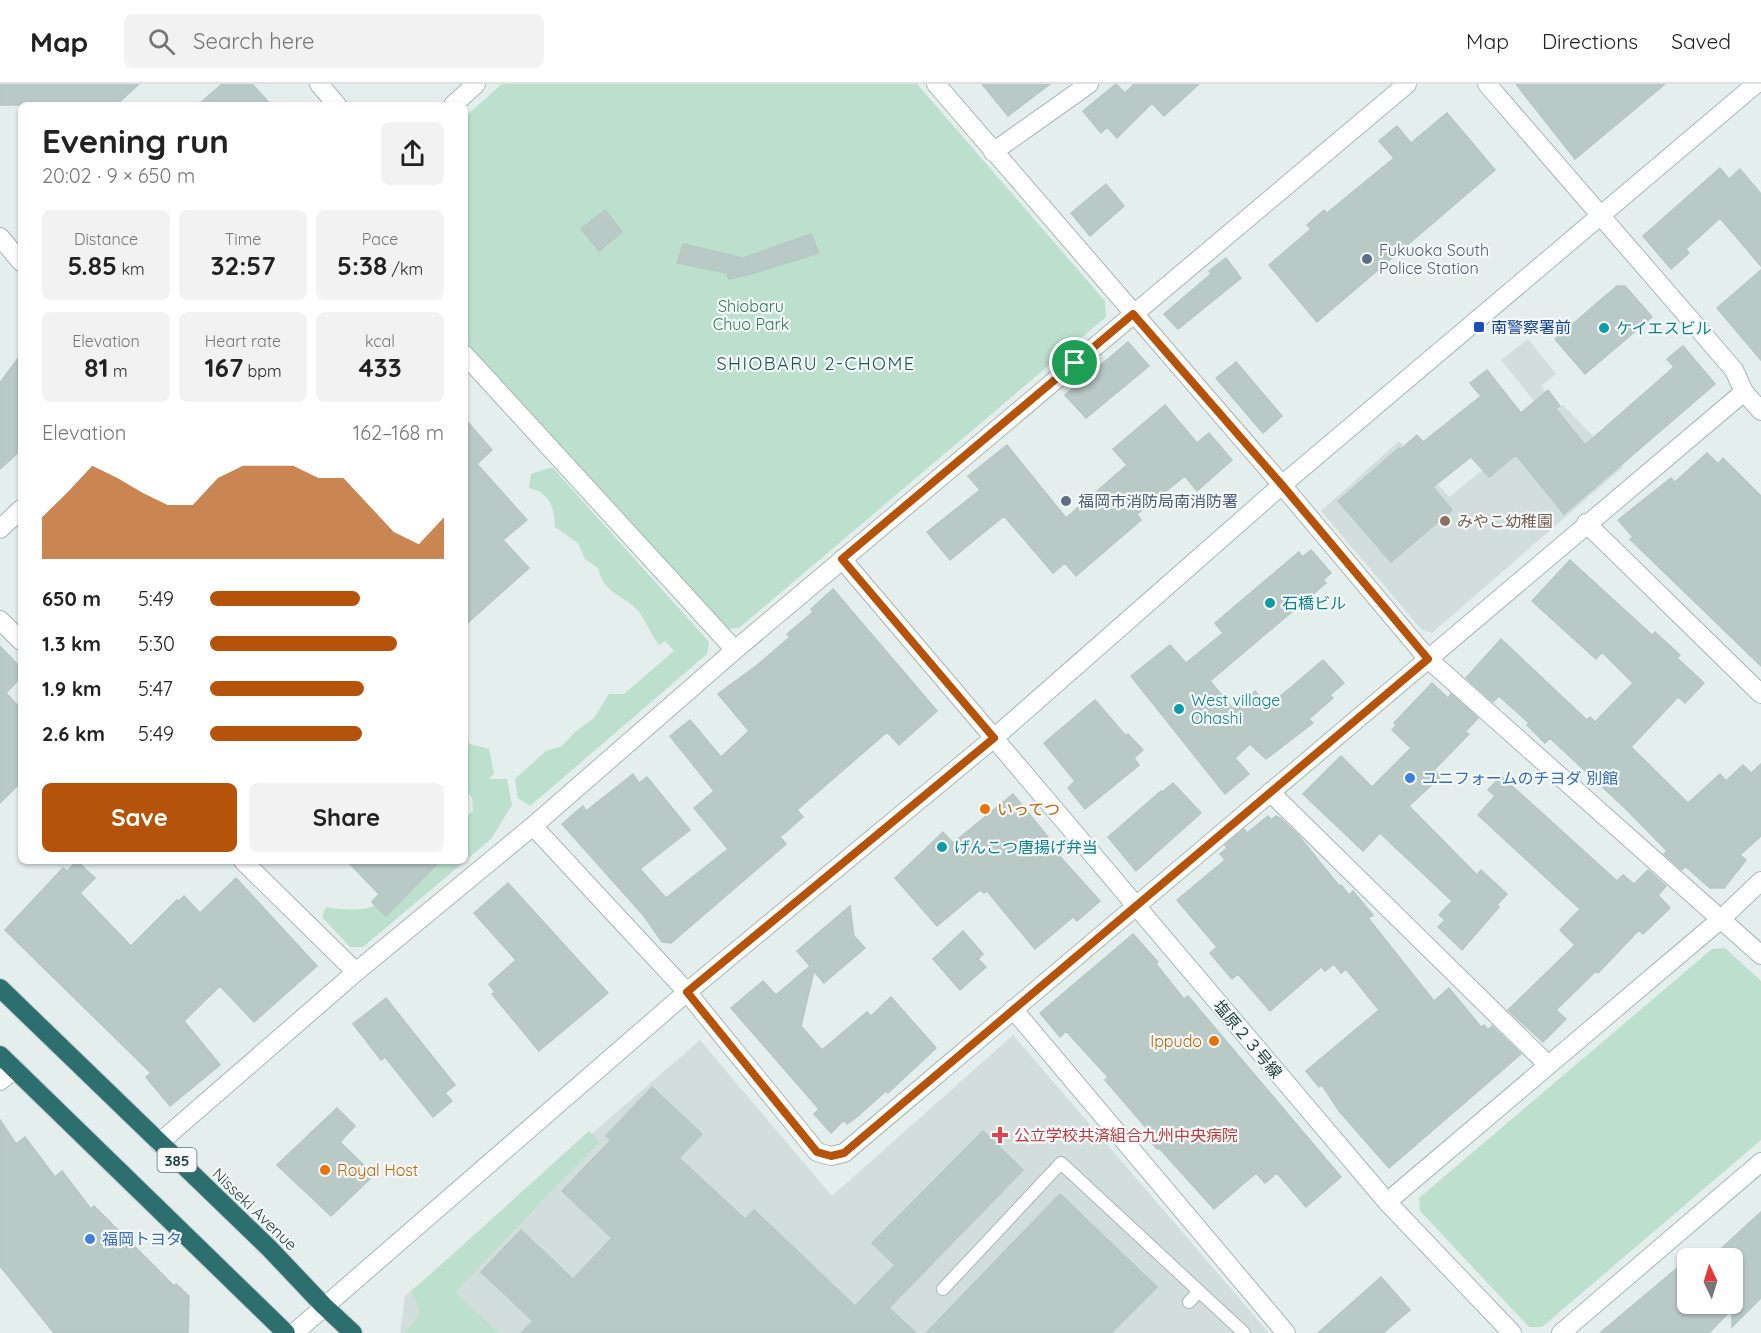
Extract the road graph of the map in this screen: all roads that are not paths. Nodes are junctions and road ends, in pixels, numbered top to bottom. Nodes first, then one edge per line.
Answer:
1 (319, 84) edge
2 (476, 84) edge
3 (936, 84) edge
4 (1089, 84) edge
5 (1407, 84) edge
6 (1487, 84) edge
7 (1755, 84) edge
8 (1761, 92) edge
9 (334, 102) edge
10 (456, 102) edge
11 (993, 152) junction
12 (1600, 216) junction
13 (0, 237) edge
14 (18, 258) edge
15 (1133, 314) junction
16 (468, 359) edge
17 (1744, 392) junction
18 (1761, 411) edge
19 (1282, 485) junction
20 (1586, 523) junction
21 (842, 559) junction
22 (0, 620) edge
23 (18, 638) edge
24 (735, 650) junction
25 (1428, 659) junction
26 (1761, 694) edge
27 (994, 738) junction
28 (1270, 792) junction
29 (533, 826) junction
30 (246, 864) edge
31 (1761, 881) edge
32 (1136, 907) junction
33 (1720, 919) junction
34 (1761, 955) edge
35 (356, 972) junction
36 (0, 988) edge
37 (687, 992) junction
38 (1013, 1009) junction
39 (0, 1055) edge
40 (1547, 1064) junction
41 (15, 1069) junction
42 (0, 1081) edge
43 (159, 1143) junction
44 (1761, 1162) edge
45 (1387, 1202) junction
46 (943, 1289) dead end
47 (1199, 1291) junction
48 (1189, 1302) dead end
49 (322, 1305) junction
50 (286, 1333) edge
51 (294, 1333) edge
52 (353, 1333) edge
53 (1244, 1333) edge
54 (1286, 1333) edge
55 (1512, 1333) edge
56 (1561, 1333) edge

1 - 9 street
2 - 10 street
3 - 11 street
4 - 11 street
5 - 15 street
6 - 12 street
7 - 8 street
7 - 12 street
11 - 15 street
12 - 17 street
12 - 19 street
13 - 14 street
15 - 19 street
15 - 21 street
16 - 24 street
17 - 18 street
17 - 20 street
19 - 25 street
19 - 27 street
20 - 25 street
20 - 26 street
21 - 24 street
21 - 27 street, 塩原２３号線
22 - 23 street
24 - 29 street
25 - 28 street
25 - 33 street
27 - 32 street, 塩原２３号線
27 - 37 street
28 - 32 street
28 - 40 street
29 - 35 street
29 - 37 street
30 - 35 street
31 - 33 street
32 - 38 street
32 - 45 street, 塩原２３号線
33 - 34 street
33 - 40 street
35 - 43 street
36 - 43 highway, Nisseki Avenue / 385
37 - 38 street
37 - 49 street
38 - 54 street
39 - 41 highway
40 - 45 street
41 - 42 street
41 - 50 highway
43 - 49 highway, Nisseki Avenue / 385
44 - 56 street
45 - 55 street, 塩原２３号線
46 - 47 lane
47 - 48 lane
47 - 53 lane
49 - 51 street
49 - 52 highway, Nisseki Avenue / 385

